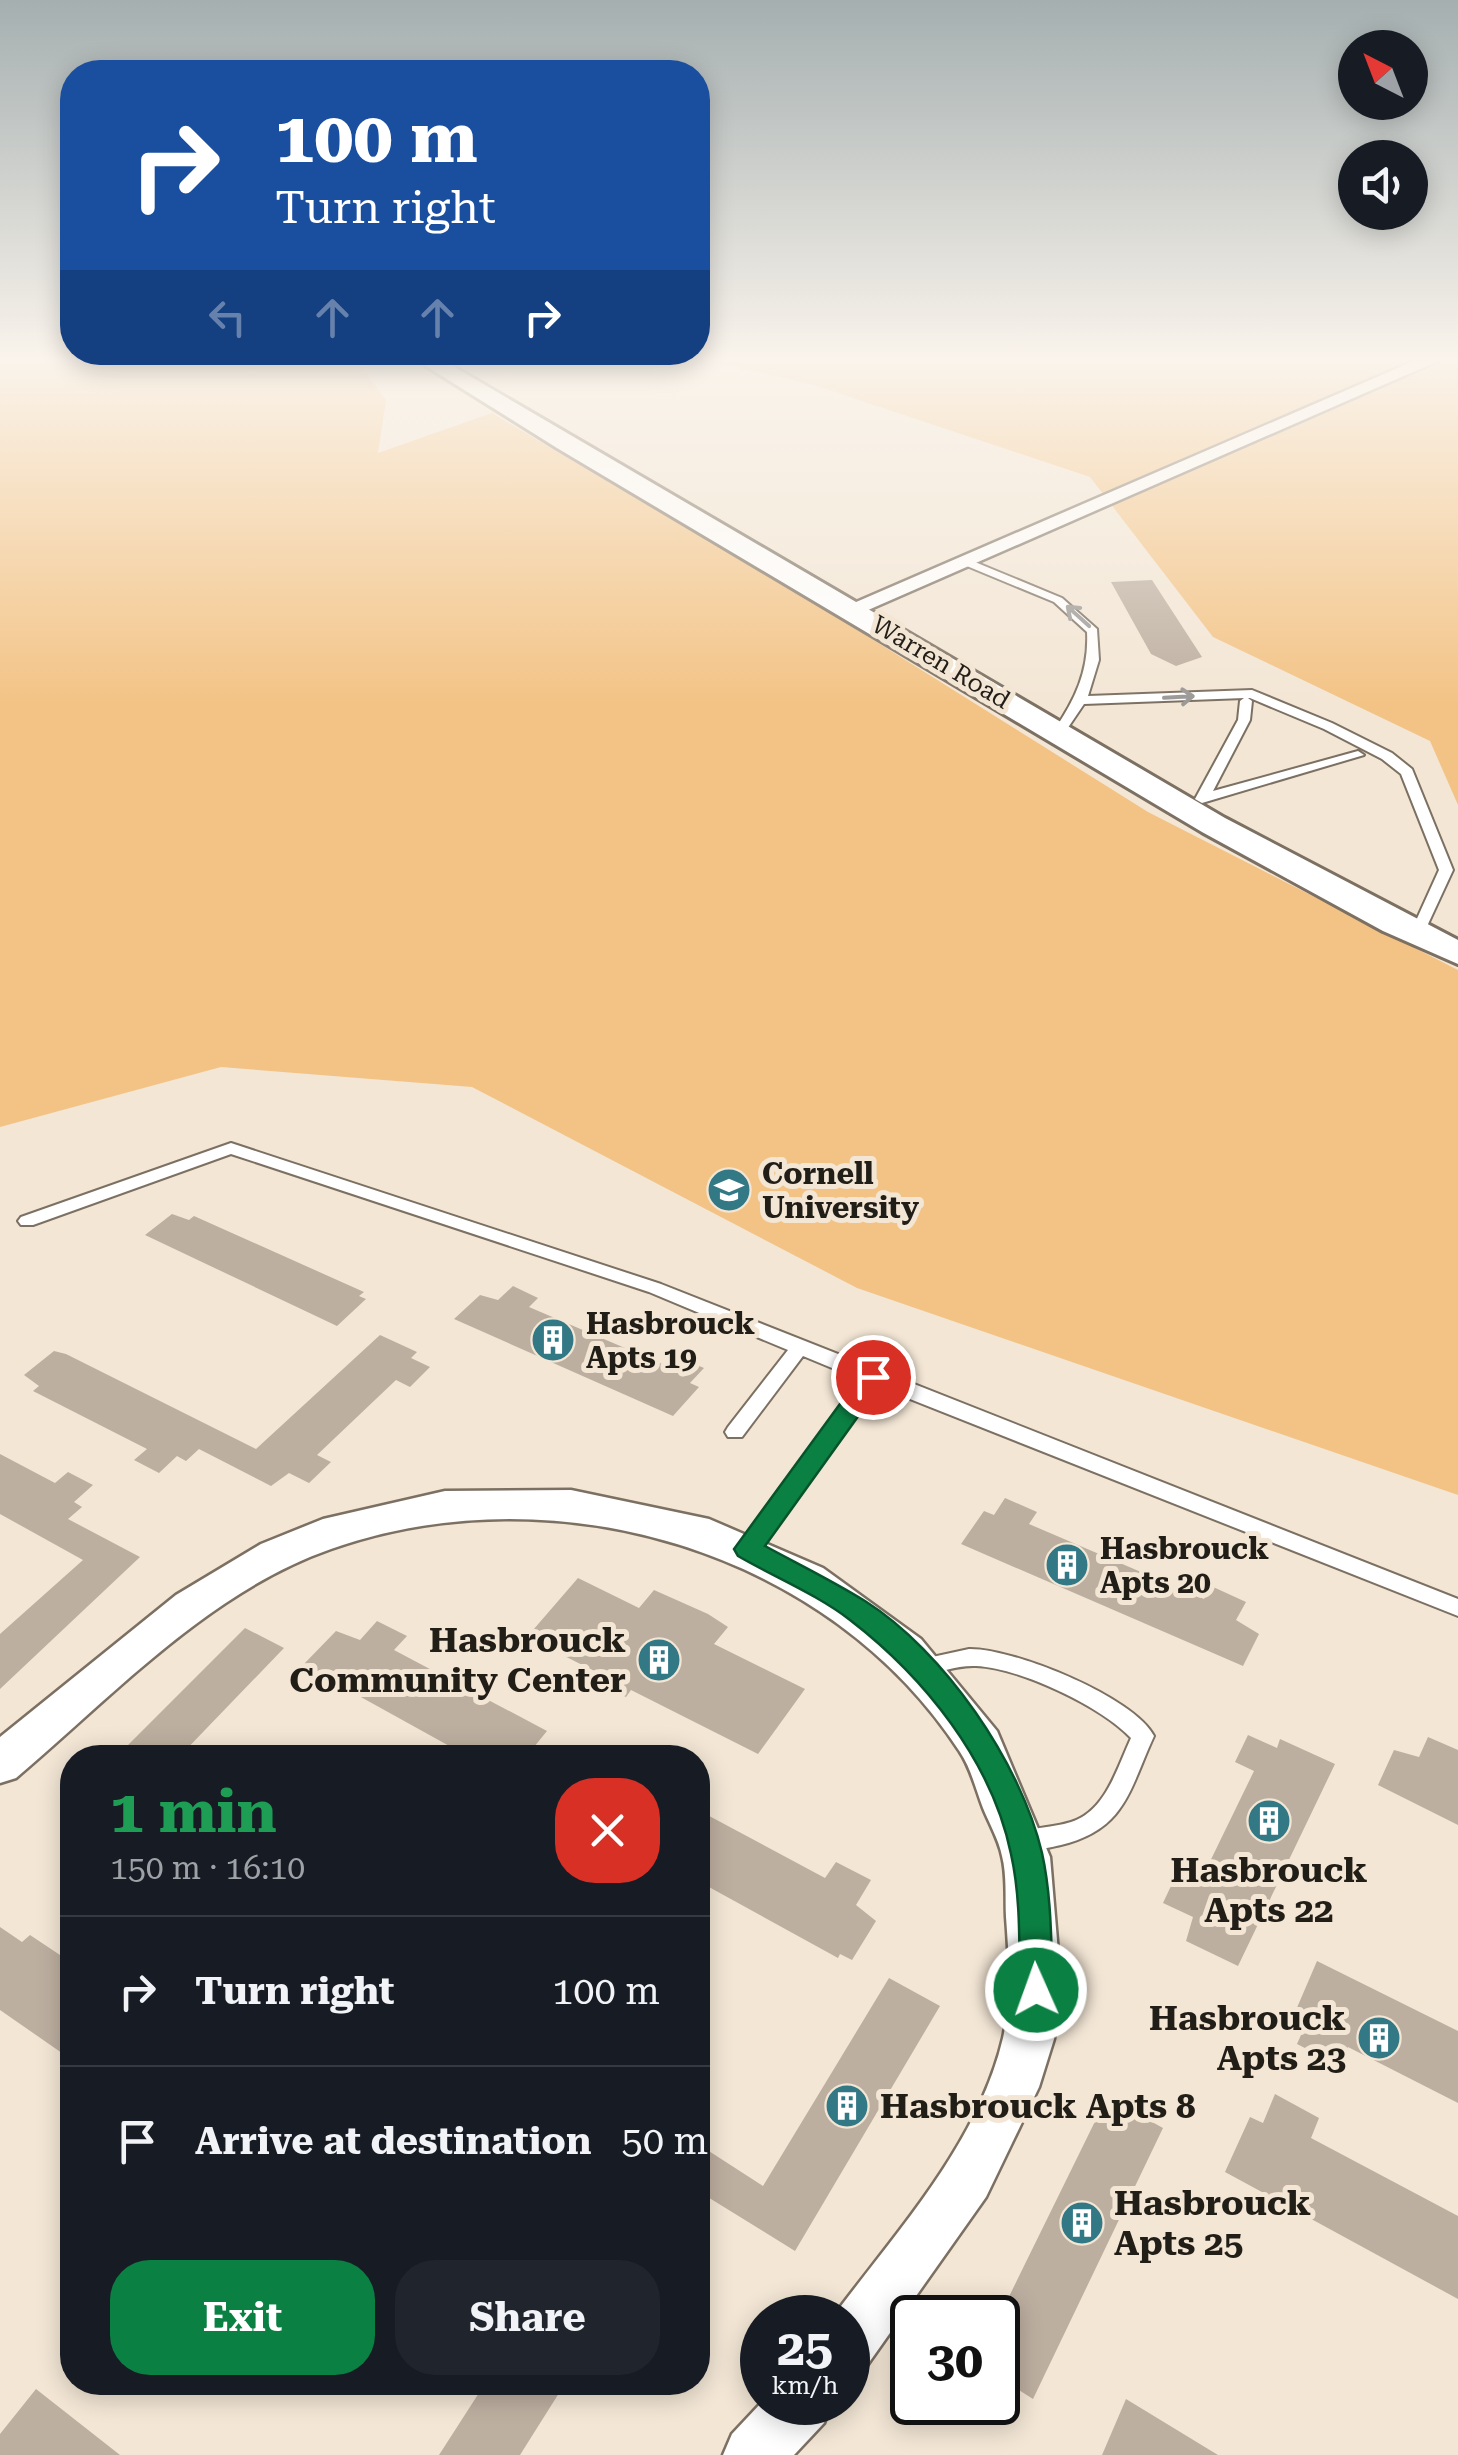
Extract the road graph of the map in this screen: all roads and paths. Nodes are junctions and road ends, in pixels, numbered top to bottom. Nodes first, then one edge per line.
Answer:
1 (618, 476) edge
2 (1165, 476) edge
3 (966, 562) junction
4 (851, 609) junction
5 (1082, 700) junction
6 (1246, 701) dead end
7 (1060, 732) junction
8 (1358, 755) dead end
9 (1198, 802) junction
10 (1417, 934) junction
11 (1458, 952) edge
12 (27, 1222) dead end
13 (800, 1347) junction
14 (873, 1377) junction
15 (736, 1432) dead end
16 (748, 1549) junction
17 (1458, 1608) edge
18 (921, 1667) junction
19 (0, 1764) edge
20 (1023, 1841) junction
21 (870, 2313) edge
22 (781, 2425) edge
23 (753, 2455) edge

1 - 4 street, Warren Road
2 - 3 street
3 - 4 street
5 -> 3 lane
4 - 7 street, Warren Road
5 - 7 lane
5 -> 10 lane
6 - 9 lane
7 - 9 street, Warren Road
8 - 9 lane
9 - 10 street, Warren Road
10 - 11 street, Warren Road
12 - 13 lane
13 - 14 lane
13 - 15 lane
14 - 16 lane
14 - 17 lane
16 - 18 street
16 - 19 street
18 - 20 street
18 - 20 lane
20 - 21 street
22 - 23 street

